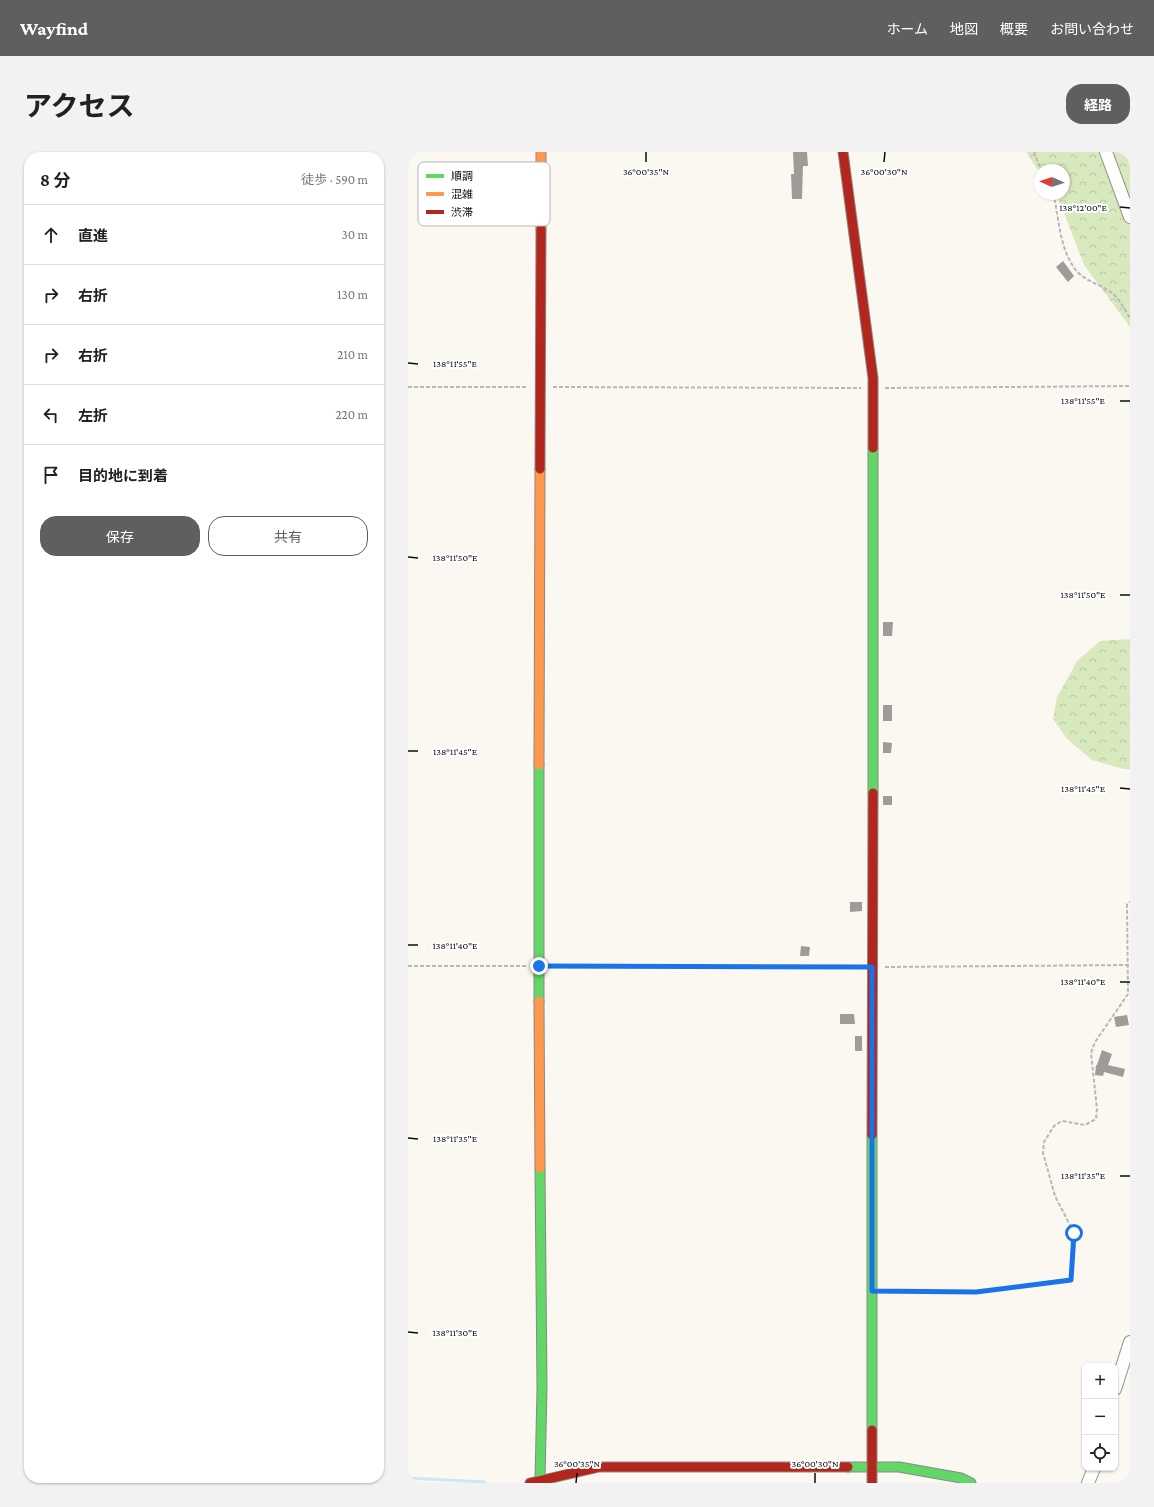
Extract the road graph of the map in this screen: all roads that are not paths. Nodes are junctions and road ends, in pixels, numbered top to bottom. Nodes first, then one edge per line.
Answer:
1 (843, 152) edge
2 (1106, 152) edge
3 (1130, 216) edge
4 (541, 226) edge
5 (1130, 1342) edge
6 (1118, 1380) edge
7 (1093, 1471) edge
8 (536, 1482) edge
9 (872, 1483) edge
10 (971, 1483) edge
11 (1088, 1483) edge

1 - 9 street, bridge
2 - 3 street
4 - 8 street
5 - 6 street
7 - 11 street
8 - 10 street

